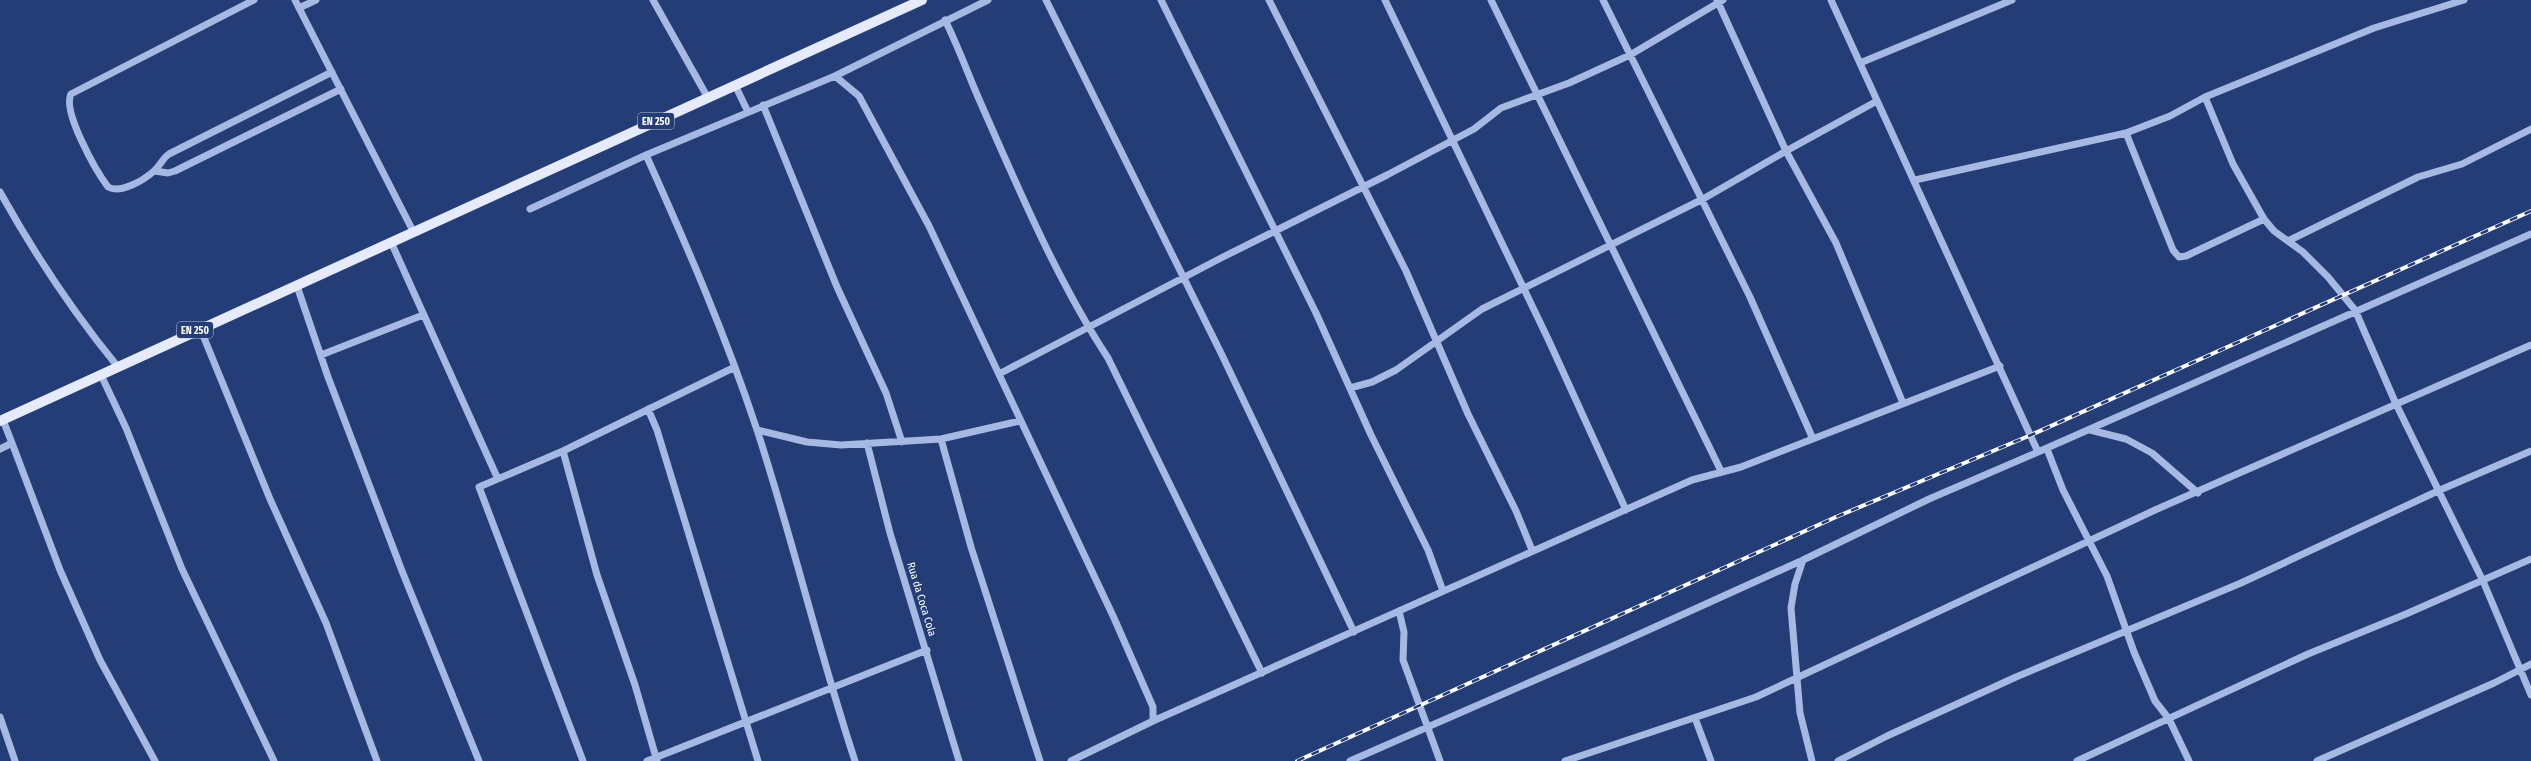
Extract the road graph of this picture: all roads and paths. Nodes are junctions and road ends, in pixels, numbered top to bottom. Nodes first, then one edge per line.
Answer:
1 (254, 0) edge
2 (295, 0) edge
3 (316, 0) edge
4 (653, 0) edge
5 (922, 0) edge
6 (988, 0) edge
7 (1046, 0) edge
8 (1161, 0) edge
9 (1269, 0) edge
10 (1385, 0) edge
11 (1492, 0) edge
12 (1603, 0) edge
13 (1831, 0) edge
14 (2012, 0) edge
15 (2464, 0) edge
16 (1720, 1) edge
17 (299, 8) junction
18 (945, 20) junction
19 (1630, 55) junction
20 (1860, 63) junction
21 (332, 72) junction
22 (835, 76) junction
23 (735, 85) junction
24 (341, 89) junction
25 (1538, 94) junction
26 (2205, 97) junction
27 (708, 98) junction
28 (1877, 101) junction
29 (763, 105) junction
30 (748, 112) junction
31 (2531, 129) edge
32 (2126, 133) junction
33 (1452, 140) junction
34 (1786, 151) junction
35 (646, 155) junction
36 (155, 171) junction
37 (1915, 180) junction
38 (1364, 186) junction
39 (0, 192) edge
40 (1703, 200) junction
41 (530, 209) dead end
42 (2264, 219) junction
43 (414, 231) junction
44 (1275, 231) junction
45 (2531, 234) edge
46 (2288, 241) junction
47 (391, 242) junction
48 (1612, 245) junction
49 (1183, 278) junction
50 (297, 286) junction
51 (1523, 289) junction
52 (2355, 310) junction
53 (423, 315) junction
54 (200, 328) junction
55 (1089, 328) junction
56 (1437, 342) junction
57 (2531, 345) edge
58 (321, 355) junction
59 (2000, 366) junction
60 (118, 367) junction
61 (735, 367) junction
62 (999, 374) junction
63 (101, 375) junction
64 (1350, 388) junction
65 (1903, 403) junction
66 (2396, 404) junction
67 (648, 409) junction
68 (1, 420) edge
69 (1020, 421) junction
70 (757, 430) junction
71 (2090, 430) junction
72 (941, 439) junction
73 (1812, 439) junction
74 (902, 442) junction
75 (12, 444) junction
76 (867, 444) junction
77 (0, 449) edge
78 (2047, 449) junction
79 (563, 451) junction
80 (2531, 451) edge
81 (2038, 452) junction
82 (1722, 471) junction
83 (497, 477) junction
84 (2440, 490) junction
85 (2198, 492) junction
86 (1626, 510) junction
87 (2089, 541) junction
88 (1532, 550) junction
89 (2531, 559) edge
90 (1803, 560) junction
91 (2483, 581) junction
92 (1443, 591) junction
93 (1399, 612) junction
94 (1354, 632) junction
95 (2126, 632) junction
96 (927, 650) junction
97 (2531, 664) edge
98 (2520, 669) junction
99 (1262, 673) junction
100 (1796, 678) junction
101 (831, 688) junction
102 (2531, 695) edge
103 (0, 717) edge
104 (1695, 718) junction
105 (2169, 719) junction
106 (1153, 721) junction
107 (747, 722) junction
108 (1428, 725) junction
109 (657, 759) edge
110 (15, 761) edge
111 (155, 761) edge
112 (274, 761) edge
113 (377, 761) edge
114 (478, 761) edge
115 (583, 761) edge
116 (647, 761) edge
117 (758, 761) edge
118 (855, 761) edge
119 (959, 761) edge
120 (1040, 761) edge
121 (1071, 761) edge
122 (1350, 761) edge
123 (1440, 761) edge
124 (1565, 761) edge
125 (1711, 761) edge
126 (1812, 761) edge
127 (1838, 761) edge
128 (2077, 761) edge
129 (2189, 761) edge
130 (2317, 761) edge

1 - 36 street
2 - 17 street
3 - 17 street
4 - 27 street
5 - 23 main road, EN 250
6 - 18 street
7 - 49 street
8 - 44 street
9 - 38 street
10 - 33 street
11 - 25 street
12 - 19 street
13 - 20 street
14 - 20 street
15 - 26 street
16 - 19 street
16 - 34 street
17 - 21 street
18 - 22 street
18 - 55 street
19 - 25 street
19 - 40 street
20 - 28 street
21 - 24 street
21 - 36 street
22 - 29 street
22 - 62 street
23 - 27 main road, EN 250
23 - 30 street
24 - 36 street
24 - 43 street
25 - 33 street
25 - 48 street
26 - 32 street
26 - 42 street
27 - 43 main road, EN 250
28 - 34 street
28 - 37 street
29 - 30 street
29 - 74 street
30 - 35 street
31 - 46 street
32 - 37 street
32 - 42 street
33 - 38 street
33 - 51 street
34 - 40 street
34 - 65 street
35 - 41 street
35 - 61 street
37 - 59 street
38 - 44 street
38 - 56 street
39 - 60 street
40 - 48 street
40 - 73 street
42 - 46 street
43 - 47 main road, EN 250
44 - 49 street
44 - 64 street
45 - 52 street
46 - 52 street
47 - 50 main road, EN 250
47 - 53 street
48 - 51 street
48 - 82 street
49 - 55 street
49 - 94 street
50 - 54 main road, EN 250
50 - 58 street
51 - 56 street
51 - 86 street
52 - 66 street
52 - 71 street
53 - 58 street
53 - 83 street
54 - 60 main road, EN 250
54 - 113 street
55 - 62 street
55 - 99 street
56 - 64 street
56 - 88 street
57 - 66 street
58 - 114 street
59 - 65 street
59 - 81 street
60 - 63 main road, EN 250
61 - 67 street
61 - 70 street
62 - 69 street
63 - 68 main road, EN 250
63 - 112 street
64 - 92 street
65 - 73 street
66 - 84 street
66 - 85 street
67 - 79 street
67 - 107 street
68 - 75 street
69 - 72 street
69 - 106 street
70 - 76 street
70 - 101 street
71 - 78 street
71 - 85 street
72 - 74 street
72 - 120 street
73 - 82 street
74 - 76 street
75 - 77 street
75 - 111 street
76 - 96 street, Rua da Coca Cola
78 - 81 street
78 - 87 street
79 - 83 street
79 - 109 street
80 - 84 street
81 - 90 street
82 - 86 street
83 - 115 street
84 - 91 street
84 - 95 street
85 - 87 street
86 - 88 street
87 - 95 street
87 - 100 street
88 - 92 street
89 - 91 street
90 - 100 street
90 - 108 street
91 - 98 street
91 - 105 street
92 - 93 street
93 - 94 street
93 - 108 street
94 - 99 street
95 - 105 street
95 - 127 street
96 - 101 street
96 - 119 street, Rua da Coca Cola
97 - 98 street
98 - 102 street
98 - 130 street
99 - 106 street
100 - 104 street
100 - 126 street
101 - 107 street
101 - 118 street
103 - 110 street
104 - 124 street
104 - 125 street
105 - 128 street
105 - 129 street
106 - 121 street
107 - 109 street
107 - 117 street
108 - 122 street
108 - 123 street
109 - 116 street

